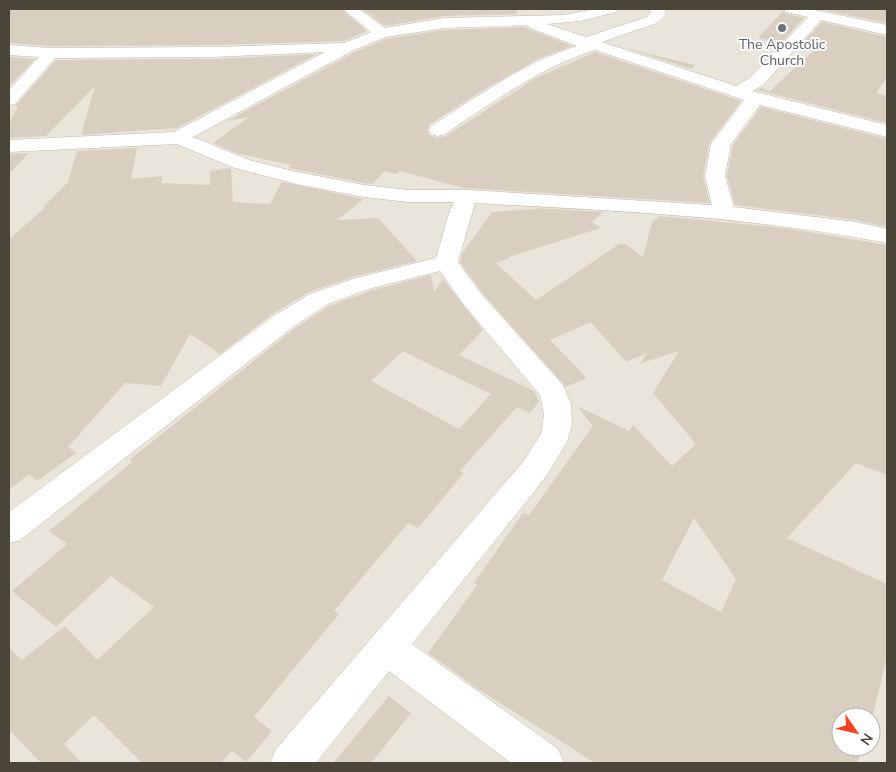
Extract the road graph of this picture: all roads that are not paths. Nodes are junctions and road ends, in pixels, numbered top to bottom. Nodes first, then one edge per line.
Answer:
1 (350, 9) edge
2 (611, 9) edge
3 (658, 9) edge
4 (791, 9) edge
5 (818, 15) junction
6 (520, 20) junction
7 (887, 30) edge
8 (382, 33) junction
9 (588, 44) junction
10 (348, 47) junction
11 (9, 50) edge
12 (51, 53) junction
13 (737, 93) junction
14 (756, 99) junction
15 (9, 100) edge
16 (438, 130) dead end
17 (887, 131) edge
18 (178, 138) junction
19 (9, 146) edge
20 (468, 196) junction
21 (725, 212) junction
22 (887, 236) edge
23 (446, 262) junction
24 (9, 530) edge
25 (386, 647) junction
26 (290, 763) edge
27 (544, 763) edge

1 - 8 street
2 - 6 street
3 - 9 street
4 - 5 street
5 - 7 street
5 - 13 street
6 - 8 street
6 - 9 street
8 - 10 street
9 - 13 street
9 - 16 street
10 - 12 street
10 - 18 street
11 - 12 street
12 - 15 street
13 - 14 street
14 - 17 street
14 - 21 street
18 - 19 street
18 - 20 street
20 - 21 street
20 - 23 street
21 - 22 street
23 - 24 street
23 - 25 street
25 - 26 street
25 - 27 street

